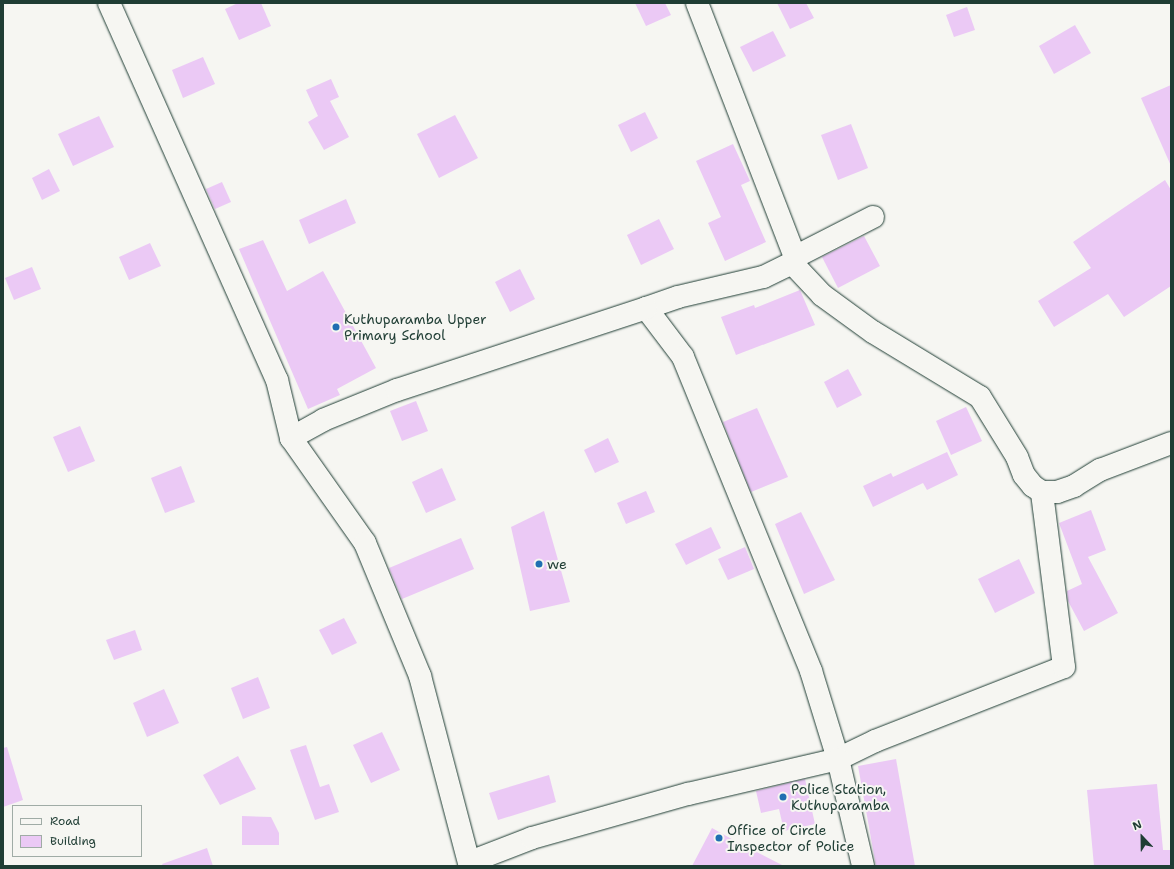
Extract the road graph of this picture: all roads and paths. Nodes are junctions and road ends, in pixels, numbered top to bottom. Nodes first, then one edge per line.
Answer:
1 (109, 3) edge
2 (697, 3) edge
3 (873, 217) dead end
4 (793, 260) junction
5 (646, 308) junction
6 (291, 438) junction
7 (1171, 443) edge
8 (1042, 492) junction
9 (838, 759) junction
10 (470, 864) edge
11 (863, 866) edge

1 - 6 street
2 - 4 street
3 - 4 street
4 - 5 street
4 - 8 street
5 - 6 street
5 - 9 street
6 - 10 street
7 - 8 street
8 - 9 street
9 - 10 street
9 - 11 street

